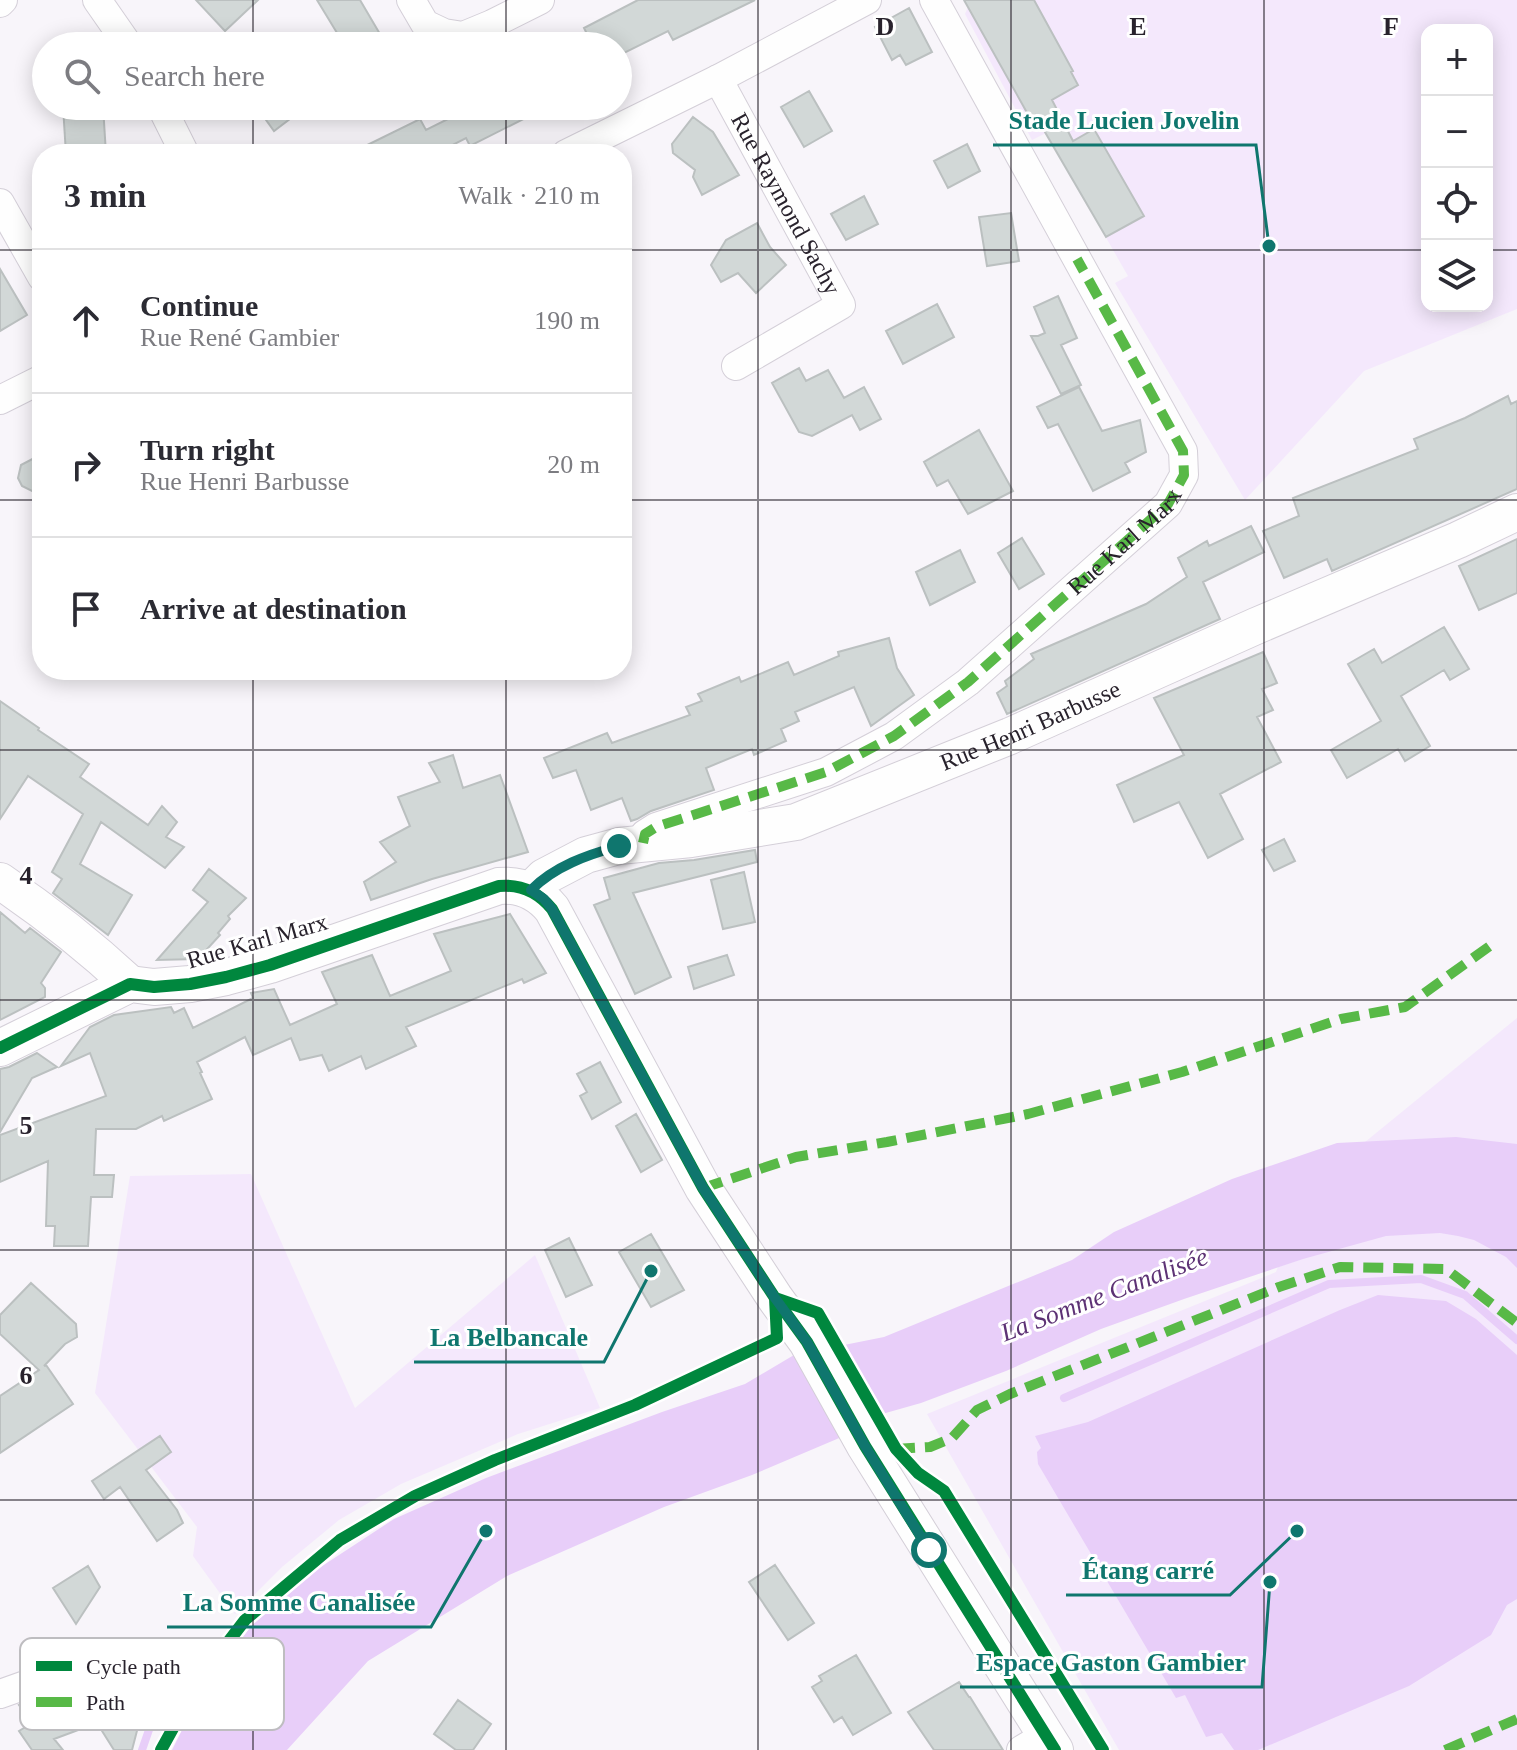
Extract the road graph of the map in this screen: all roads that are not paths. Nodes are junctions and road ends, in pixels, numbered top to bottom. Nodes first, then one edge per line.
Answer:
1 (97, 0) edge
2 (411, 0) edge
3 (540, 0) edge
4 (867, 0) edge
5 (934, 0) edge
6 (119, 32) edge
7 (442, 32) edge
8 (473, 32) edge
9 (718, 79) junction
10 (168, 120) edge
11 (180, 144) edge
12 (586, 144) edge
13 (0, 203) edge
14 (32, 259) edge
15 (736, 366) dead end
16 (32, 384) edge
17 (0, 400) edge
18 (1517, 512) edge
19 (643, 843) junction
20 (0, 881) edge
21 (531, 890) junction
22 (130, 984) junction
23 (0, 1048) edge
24 (20, 1687) edge
25 (0, 1694) edge
26 (1041, 1745) edge

1 - 6 street
2 - 7 street
3 - 8 street
4 - 9 street
5 - 19 street, Rue Karl Marx
9 - 12 street
9 - 15 street, Rue Raymond Sachy
10 - 11 street
13 - 14 street
16 - 17 street
18 - 19 street, Rue Henri Barbusse
19 - 21 street, Rue Henri Barbusse
20 - 22 street
21 - 22 street, Rue Karl Marx
21 - 26 street
22 - 23 street, Rue Karl Marx
24 - 25 street

